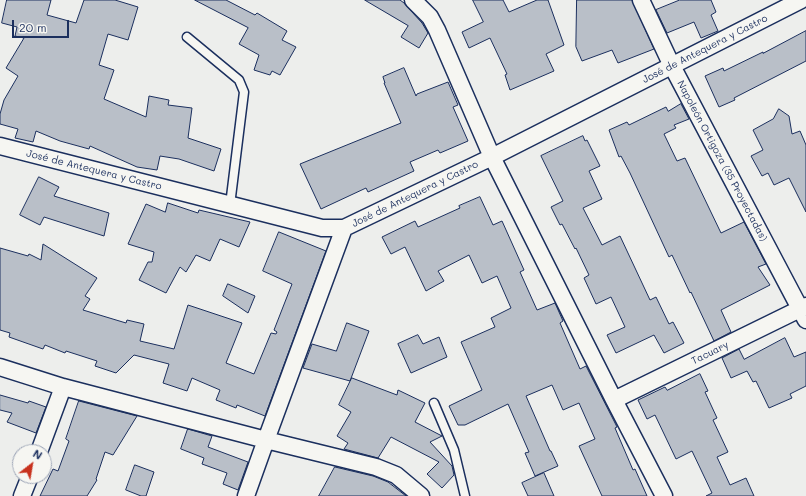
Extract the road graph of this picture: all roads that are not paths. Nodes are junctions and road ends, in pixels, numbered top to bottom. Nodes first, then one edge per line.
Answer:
1 (413, 0) edge
2 (641, 0) edge
3 (802, 0) edge
4 (187, 37) dead end
5 (672, 66) junction
6 (0, 146) edge
7 (492, 157) junction
8 (230, 205) junction
9 (344, 228) junction
10 (804, 312) edge
11 (0, 367) edge
12 (63, 387) junction
13 (614, 400) junction
14 (434, 403) dead end
15 (266, 440) junction
16 (42, 444) edge
17 (27, 484) edge
18 (22, 496) edge
19 (246, 496) edge
20 (421, 496) edge
21 (465, 496) edge
22 (664, 496) edge

1 - 7 street
2 - 5 street, Napoleón Ortigoza (35 Proyectadas)
3 - 5 street, José de Antequera y Castro
4 - 8 lane
5 - 7 street, José de Antequera y Castro
5 - 10 street, Napoleón Ortigoza (35 Proyectadas)
6 - 8 street, José de Antequera y Castro
7 - 9 street, José de Antequera y Castro
7 - 13 street
8 - 9 street, José de Antequera y Castro
9 - 15 street
10 - 13 street, Tacuary
11 - 12 street
12 - 15 street
12 - 16 street
13 - 22 street
14 - 21 lane
15 - 19 street
15 - 20 street
17 - 18 street

